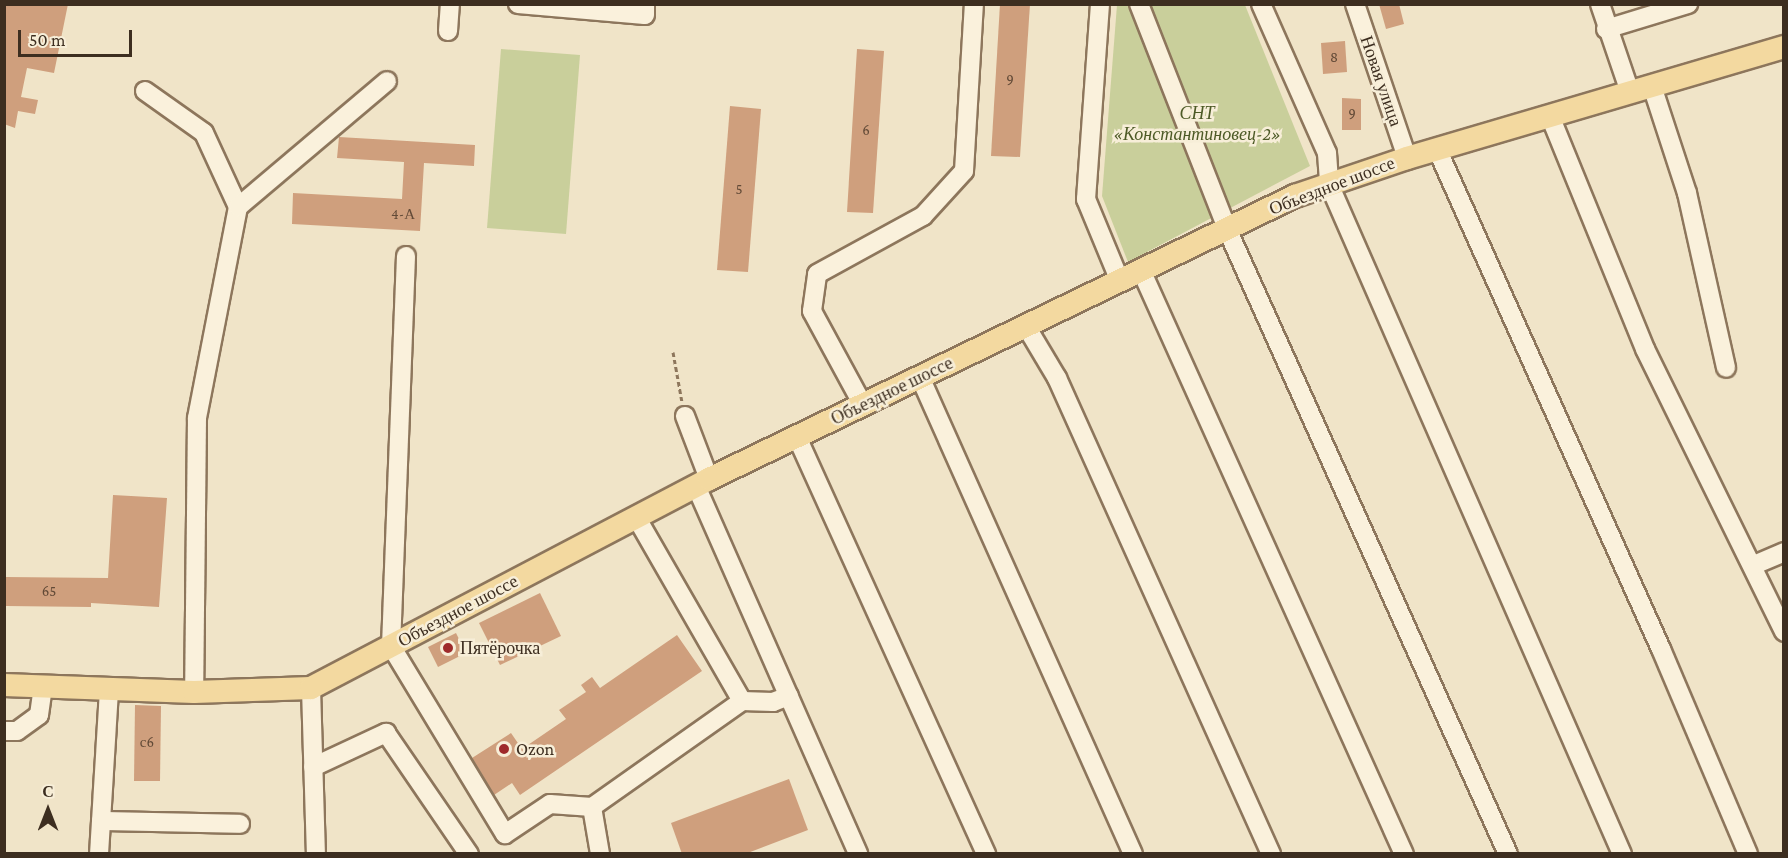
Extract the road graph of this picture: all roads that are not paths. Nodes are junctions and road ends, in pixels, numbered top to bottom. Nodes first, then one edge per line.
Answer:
1 (450, 4) edge
2 (519, 4) edge
3 (645, 4) edge
4 (974, 4) edge
5 (1100, 4) edge
6 (1138, 4) edge
7 (1261, 4) edge
8 (1355, 4) edge
9 (1600, 4) edge
10 (1688, 4) edge
11 (1606, 29) junction
12 (448, 31) dead end
13 (1784, 47) edge
14 (387, 81) dead end
15 (1652, 86) junction
16 (145, 92) dead end
17 (1630, 92) junction
18 (1550, 116) junction
19 (1437, 149) junction
20 (1407, 158) junction
21 (1329, 184) junction
22 (238, 207) junction
23 (1227, 229) junction
24 (406, 256) dead end
25 (1141, 270) junction
26 (1120, 281) junction
27 (1026, 326) junction
28 (1726, 368) dead end
29 (920, 377) junction
30 (863, 405) junction
31 (685, 416) road end
32 (797, 437) junction
33 (703, 483) junction
34 (636, 517) junction
35 (1784, 552) edge
36 (1754, 566) junction
37 (1784, 632) edge
38 (391, 646) junction
39 (4, 685) edge
40 (43, 686) junction
41 (311, 688) junction
42 (109, 689) junction
43 (194, 692) junction
44 (789, 696) junction
45 (742, 701) junction
46 (4, 731) edge
47 (313, 767) junction
48 (592, 807) junction
49 (101, 821) junction
50 (240, 824) dead end
51 (99, 854) edge
52 (316, 854) edge
53 (469, 854) edge
54 (600, 854) edge
55 (858, 854) edge
56 (986, 854) edge
57 (1133, 854) edge
58 (1271, 854) edge
59 (1404, 854) edge
60 (1508, 854) edge
61 (1622, 854) edge
62 (1748, 854) edge

1 - 12 street
2 - 3 street
4 - 30 street
5 - 26 street
6 - 23 street
7 - 21 street
8 - 20 street, Новая улица
9 - 11 street
10 - 11 street
11 - 17 street
13 - 15 main road, Объездное шоссе
14 - 22 street
15 - 17 main road, Объездное шоссе
15 - 28 street
16 - 22 street
17 - 18 main road, Объездное шоссе
18 - 19 main road, Объездное шоссе
18 - 36 street
19 - 20 main road, Объездное шоссе
19 - 62 street
20 - 21 main road, Объездное шоссе
21 - 23 main road, Объездное шоссе
21 - 61 street
22 - 43 street
23 - 25 main road, Объездное шоссе
23 - 60 street
24 - 38 street
25 - 26 main road, Объездное шоссе
25 - 59 street
26 - 27 main road, Объездное шоссе
27 - 29 main road, Объездное шоссе
27 - 58 street
29 - 30 main road, Объездное шоссе
29 - 57 street
30 - 32 main road, Объездное шоссе
31 - 33 street
32 - 33 main road, Объездное шоссе
32 - 56 street
33 - 34 main road, Объездное шоссе
33 - 44 street
34 - 38 main road, Объездное шоссе
34 - 45 street
35 - 36 street
36 - 37 street
38 - 41 main road, Объездное шоссе
38 - 48 street
39 - 40 main road, Объездное шоссе
40 - 42 main road, Объездное шоссе
40 - 46 street
41 - 43 main road, Объездное шоссе
41 - 47 street
42 - 43 main road, Объездное шоссе
42 - 49 street
44 - 45 street
44 - 55 street
45 - 48 street
47 - 52 street
47 - 53 street
48 - 54 street
49 - 50 street
49 - 51 street

